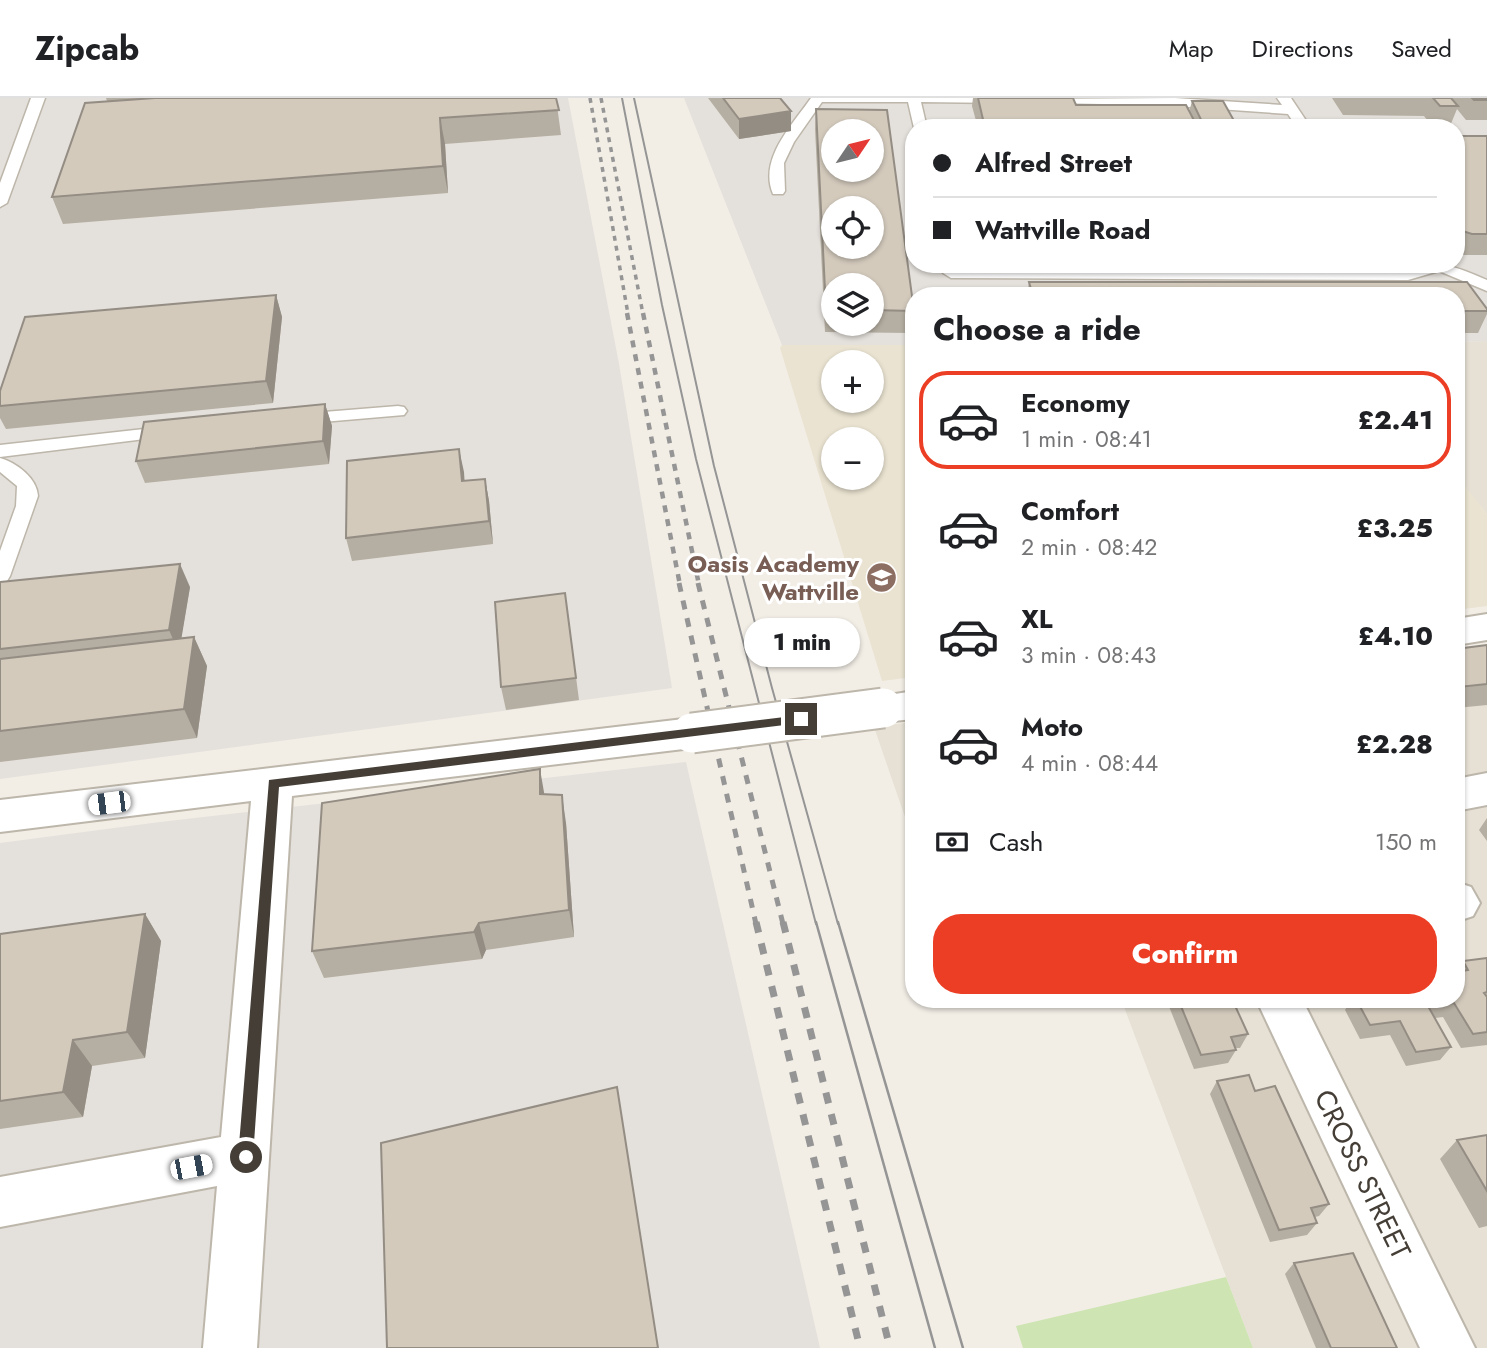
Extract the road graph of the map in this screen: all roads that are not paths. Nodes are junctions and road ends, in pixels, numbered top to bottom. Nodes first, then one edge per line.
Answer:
1 (38, 98) edge
2 (818, 98) edge
3 (914, 99) edge
4 (1017, 99) edge
5 (1288, 104) edge
6 (918, 119) edge
7 (1298, 119) edge
8 (778, 191) dead end
9 (0, 203) edge
10 (1145, 273) edge
11 (1414, 273) edge
12 (1457, 273) edge
13 (1487, 286) edge
14 (398, 411) dead end
15 (279, 420) edge
16 (189, 429) edge
17 (0, 451) edge
18 (0, 464) edge
19 (0, 576) edge
20 (1487, 627) edge
21 (1465, 631) edge
22 (898, 707) edge
23 (273, 783) junction
24 (1487, 789) edge
25 (1465, 793) edge
26 (0, 816) edge
27 (1283, 1008) edge
28 (246, 1157) junction
29 (0, 1202) edge
30 (230, 1348) edge
31 (1448, 1348) edge

1 - 9 lane
2 - 3 lane
2 - 8 lane
3 - 4 lane
3 - 6 lane
4 - 5 lane
5 - 7 lane
10 - 11 lane
12 - 13 lane
14 - 15 lane
16 - 17 lane
18 - 19 lane
20 - 21 street
22 - 23 street, bridge
23 - 26 street
23 - 28 street
24 - 25 street
27 - 31 street, CROSS STREET
28 - 29 street
28 - 30 street

